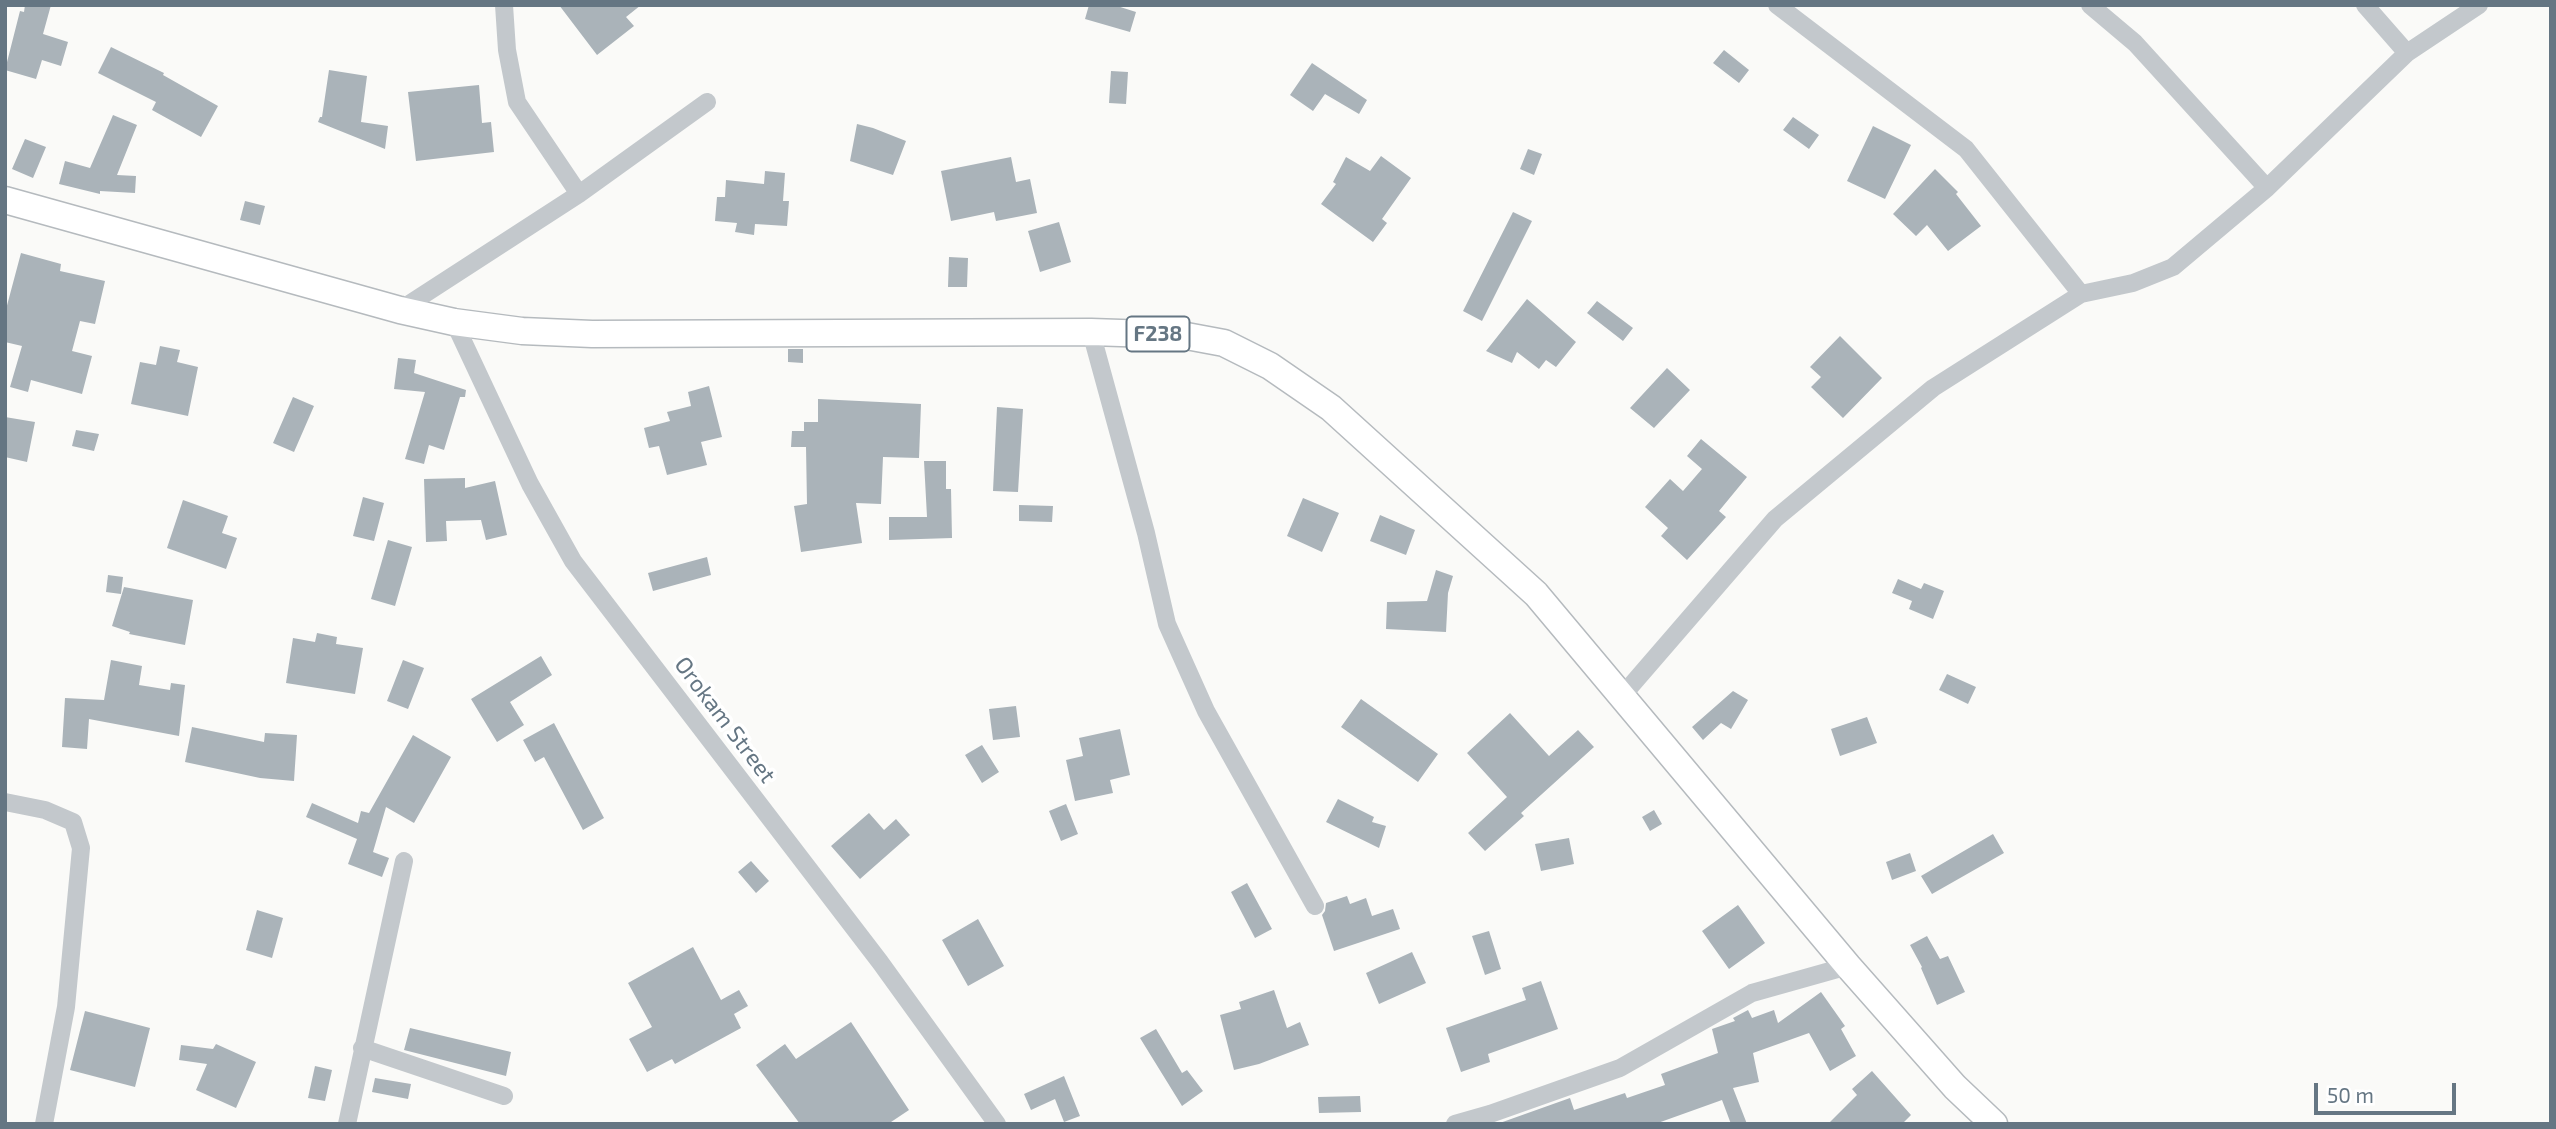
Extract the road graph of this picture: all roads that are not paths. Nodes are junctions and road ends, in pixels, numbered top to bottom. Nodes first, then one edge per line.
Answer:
1 (504, 5) edge
2 (1777, 5) edge
3 (2090, 5) edge
4 (2365, 5) edge
5 (2479, 5) edge
6 (2407, 53) junction
7 (707, 102) dead end
8 (2267, 188) junction
9 (579, 194) junction
10 (5, 200) edge
11 (2081, 294) junction
12 (400, 310) junction
13 (454, 322) junction
14 (1091, 332) junction
15 (1622, 696) junction
16 (5, 802) edge
17 (404, 861) dead end
18 (1315, 906) dead end
19 (1848, 966) junction
20 (362, 1048) junction
21 (504, 1096) dead end
22 (44, 1124) edge
23 (347, 1124) edge
24 (997, 1124) edge
25 (1455, 1124) edge
26 (1994, 1124) edge

1 - 9 street
2 - 11 street
3 - 8 street
4 - 6 street
5 - 6 street
6 - 8 street
7 - 9 street
8 - 11 street
9 - 12 street
10 - 12 main road, F238
11 - 15 street
12 - 13 main road, F238
13 - 14 main road, F238
13 - 24 street, Orokam Street
14 - 15 main road, F238
14 - 18 street
15 - 19 main road, F238
16 - 22 street
17 - 20 street
19 - 25 street
19 - 26 main road, F238
20 - 21 street
20 - 23 street

